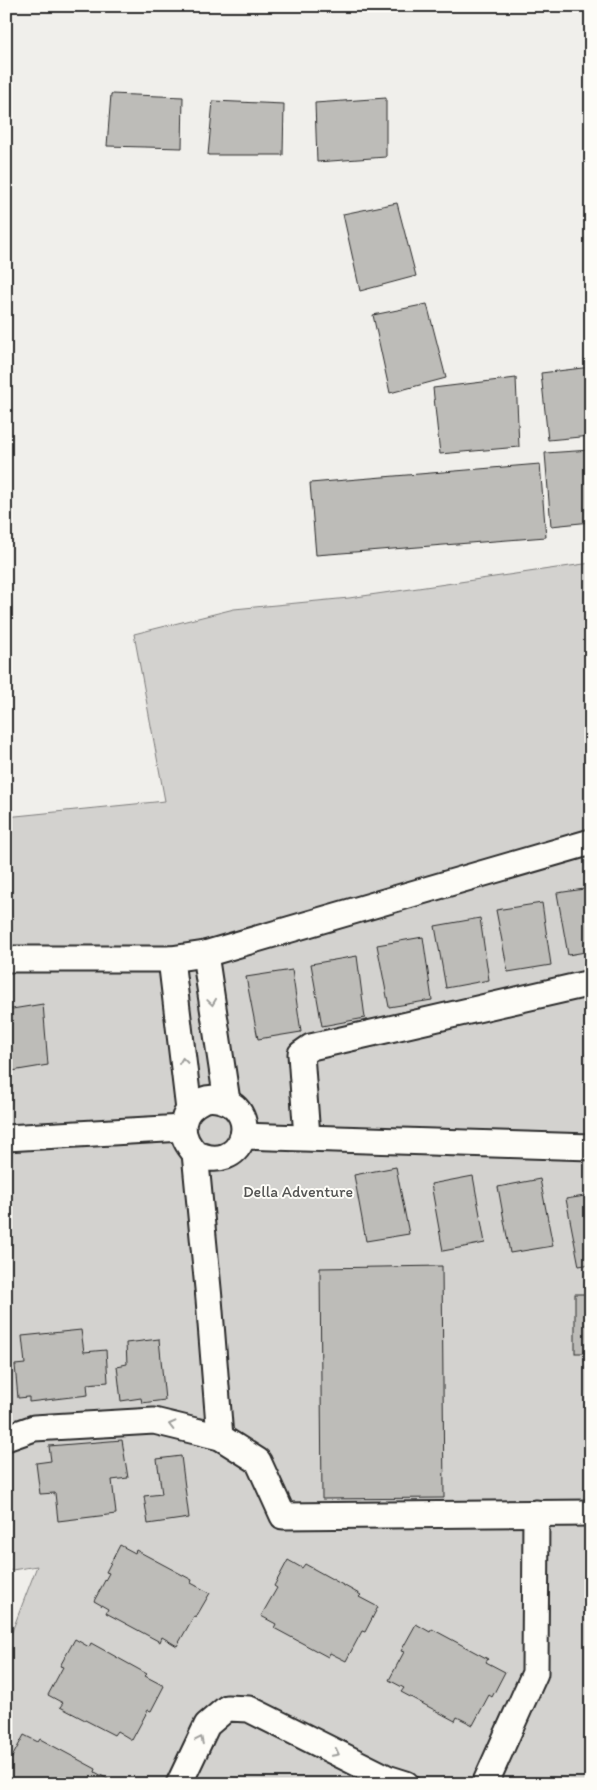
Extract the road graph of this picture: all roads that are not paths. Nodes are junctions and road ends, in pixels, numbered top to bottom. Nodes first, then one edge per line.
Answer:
1 (591, 842) edge
2 (206, 954) junction
3 (6, 959) edge
4 (171, 959) junction
5 (591, 983) edge
6 (227, 1101) junction
7 (186, 1119) junction
8 (243, 1136) junction
9 (307, 1137) junction
10 (6, 1138) edge
11 (591, 1147) edge
12 (195, 1153) junction
13 (220, 1437) junction
14 (6, 1438) edge
15 (536, 1513) junction
16 (591, 1513) edge
17 (392, 1782) edge
18 (179, 1784) edge
19 (484, 1784) edge

1 - 2 street
2 - 4 street
2 -> 6 street
3 - 4 street
7 -> 4 street
5 - 9 street
6 - 7 street
6 - 8 street
7 - 10 street
7 - 12 street
8 - 9 street
8 - 12 street
9 - 11 street
12 - 13 street
13 -> 14 street
13 - 15 street
15 - 16 street
15 - 19 street
18 -> 17 street

